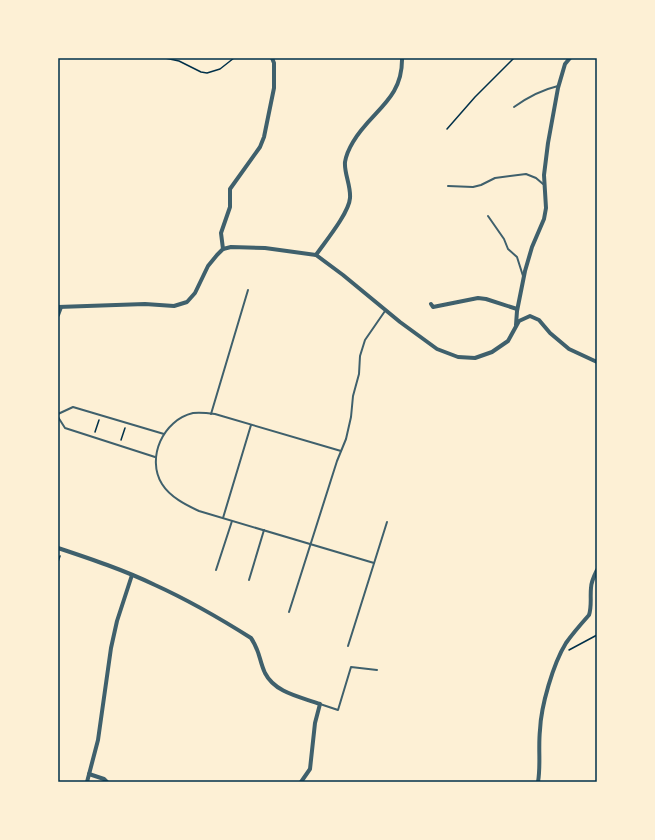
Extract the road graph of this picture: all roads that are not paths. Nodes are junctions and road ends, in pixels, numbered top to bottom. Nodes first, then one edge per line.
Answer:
1 (272, 58) edge
2 (402, 58) edge
3 (570, 58) edge
4 (559, 86) junction
5 (514, 107) dead end
6 (544, 185) junction
7 (448, 186) dead end
8 (488, 216) dead end
9 (223, 249) junction
10 (316, 255) junction
11 (523, 279) junction
12 (248, 290) dead end
13 (431, 304) dead end
14 (59, 307) edge
15 (517, 309) junction
16 (385, 310) junction
17 (58, 316) edge
18 (515, 328) junction
19 (597, 362) edge
20 (211, 414) junction
21 (58, 415) edge
22 (251, 425) junction
23 (164, 434) junction
24 (341, 450) junction
25 (156, 457) junction
26 (223, 518) junction
27 (232, 521) junction
28 (387, 522) dead end
29 (264, 530) junction
30 (311, 544) junction
31 (58, 548) edge
32 (374, 563) junction
33 (216, 570) dead end
34 (597, 570) edge
35 (132, 575) junction
36 (249, 580) dead end
37 (289, 612) dead end
38 (348, 646) dead end
39 (377, 670) dead end
40 (320, 704) junction
41 (89, 774) junction
42 (87, 782) edge
43 (107, 782) edge
44 (301, 782) edge
45 (538, 782) edge

1 - 9 street
2 - 10 street
3 - 4 street
4 - 5 lane
4 - 6 street
6 - 7 lane
6 - 11 street
8 - 11 lane
9 - 10 street
9 - 14 street
10 - 16 street
11 - 15 street
12 - 20 lane
13 - 15 street
14 - 17 street
15 - 18 street
16 - 18 street
16 - 24 lane
18 - 19 street
20 - 22 lane
20 - 23 lane
21 - 23 lane
21 - 25 lane
22 - 24 lane
22 - 26 lane
23 - 25 lane
24 - 30 lane
25 - 26 lane
26 - 27 lane
27 - 29 lane
27 - 33 lane
28 - 32 lane
29 - 30 lane
29 - 36 lane
30 - 32 lane
30 - 37 lane
31 - 35 street
32 - 38 lane
34 - 45 street
35 - 40 street
35 - 41 street
39 - 40 lane
40 - 44 street
41 - 42 street
41 - 43 street

